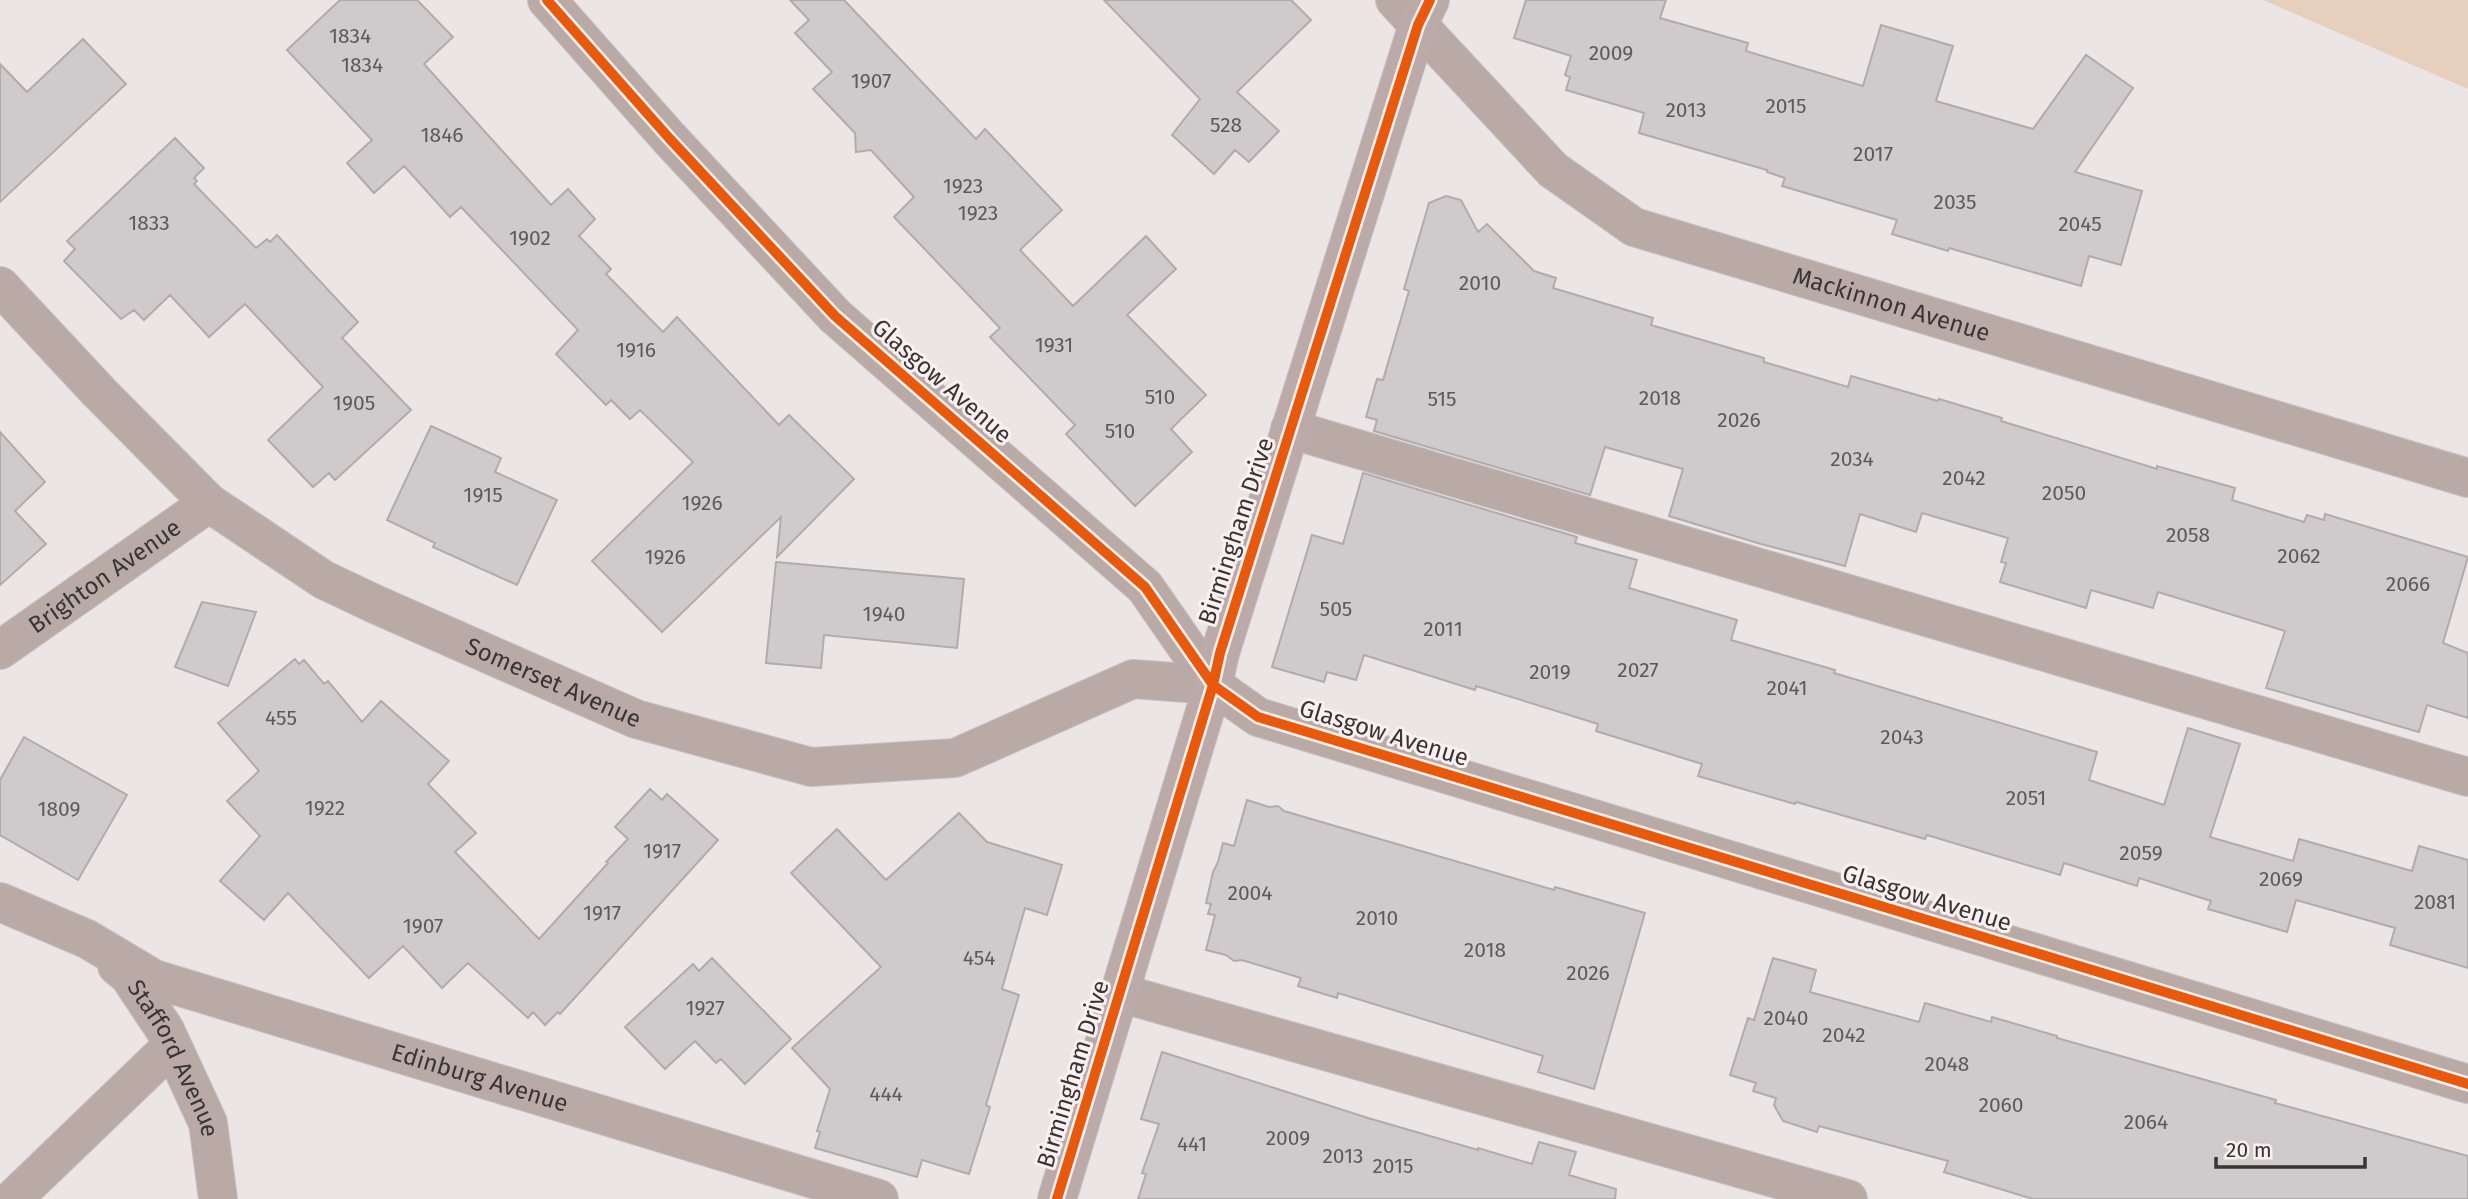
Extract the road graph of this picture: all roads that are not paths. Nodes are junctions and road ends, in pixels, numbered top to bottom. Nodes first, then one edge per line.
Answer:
1 (547, 0) edge
2 (1414, 8) edge
3 (0, 286) edge
4 (1290, 429) junction
5 (2468, 478) edge
6 (209, 503) junction
7 (0, 650) edge
8 (1213, 685) junction
9 (2468, 777) edge
10 (0, 902) edge
11 (87, 939) junction
12 (1120, 993) junction
13 (172, 1046) junction
14 (2468, 1084) edge
15 (13, 1199) edge
16 (218, 1199) edge
17 (879, 1199) edge
18 (1057, 1199) edge
19 (1848, 1199) edge

1 - 8 street, Glasgow Avenue
2 - 4 main road, Birmingham Drive
2 - 5 street, Mackinnon Avenue
3 - 6 street, Somerset Avenue
4 - 8 main road, Birmingham Drive
4 - 9 street
6 - 7 street, Brighton Avenue
6 - 8 street, Somerset Avenue
8 - 12 main road, Birmingham Drive
8 - 14 street, Glasgow Avenue
10 - 11 street
11 - 13 street, Stafford Avenue
11 - 17 street, Edinburg Avenue
12 - 18 main road, Birmingham Drive
12 - 19 street
13 - 15 street
13 - 16 street, Stafford Avenue

